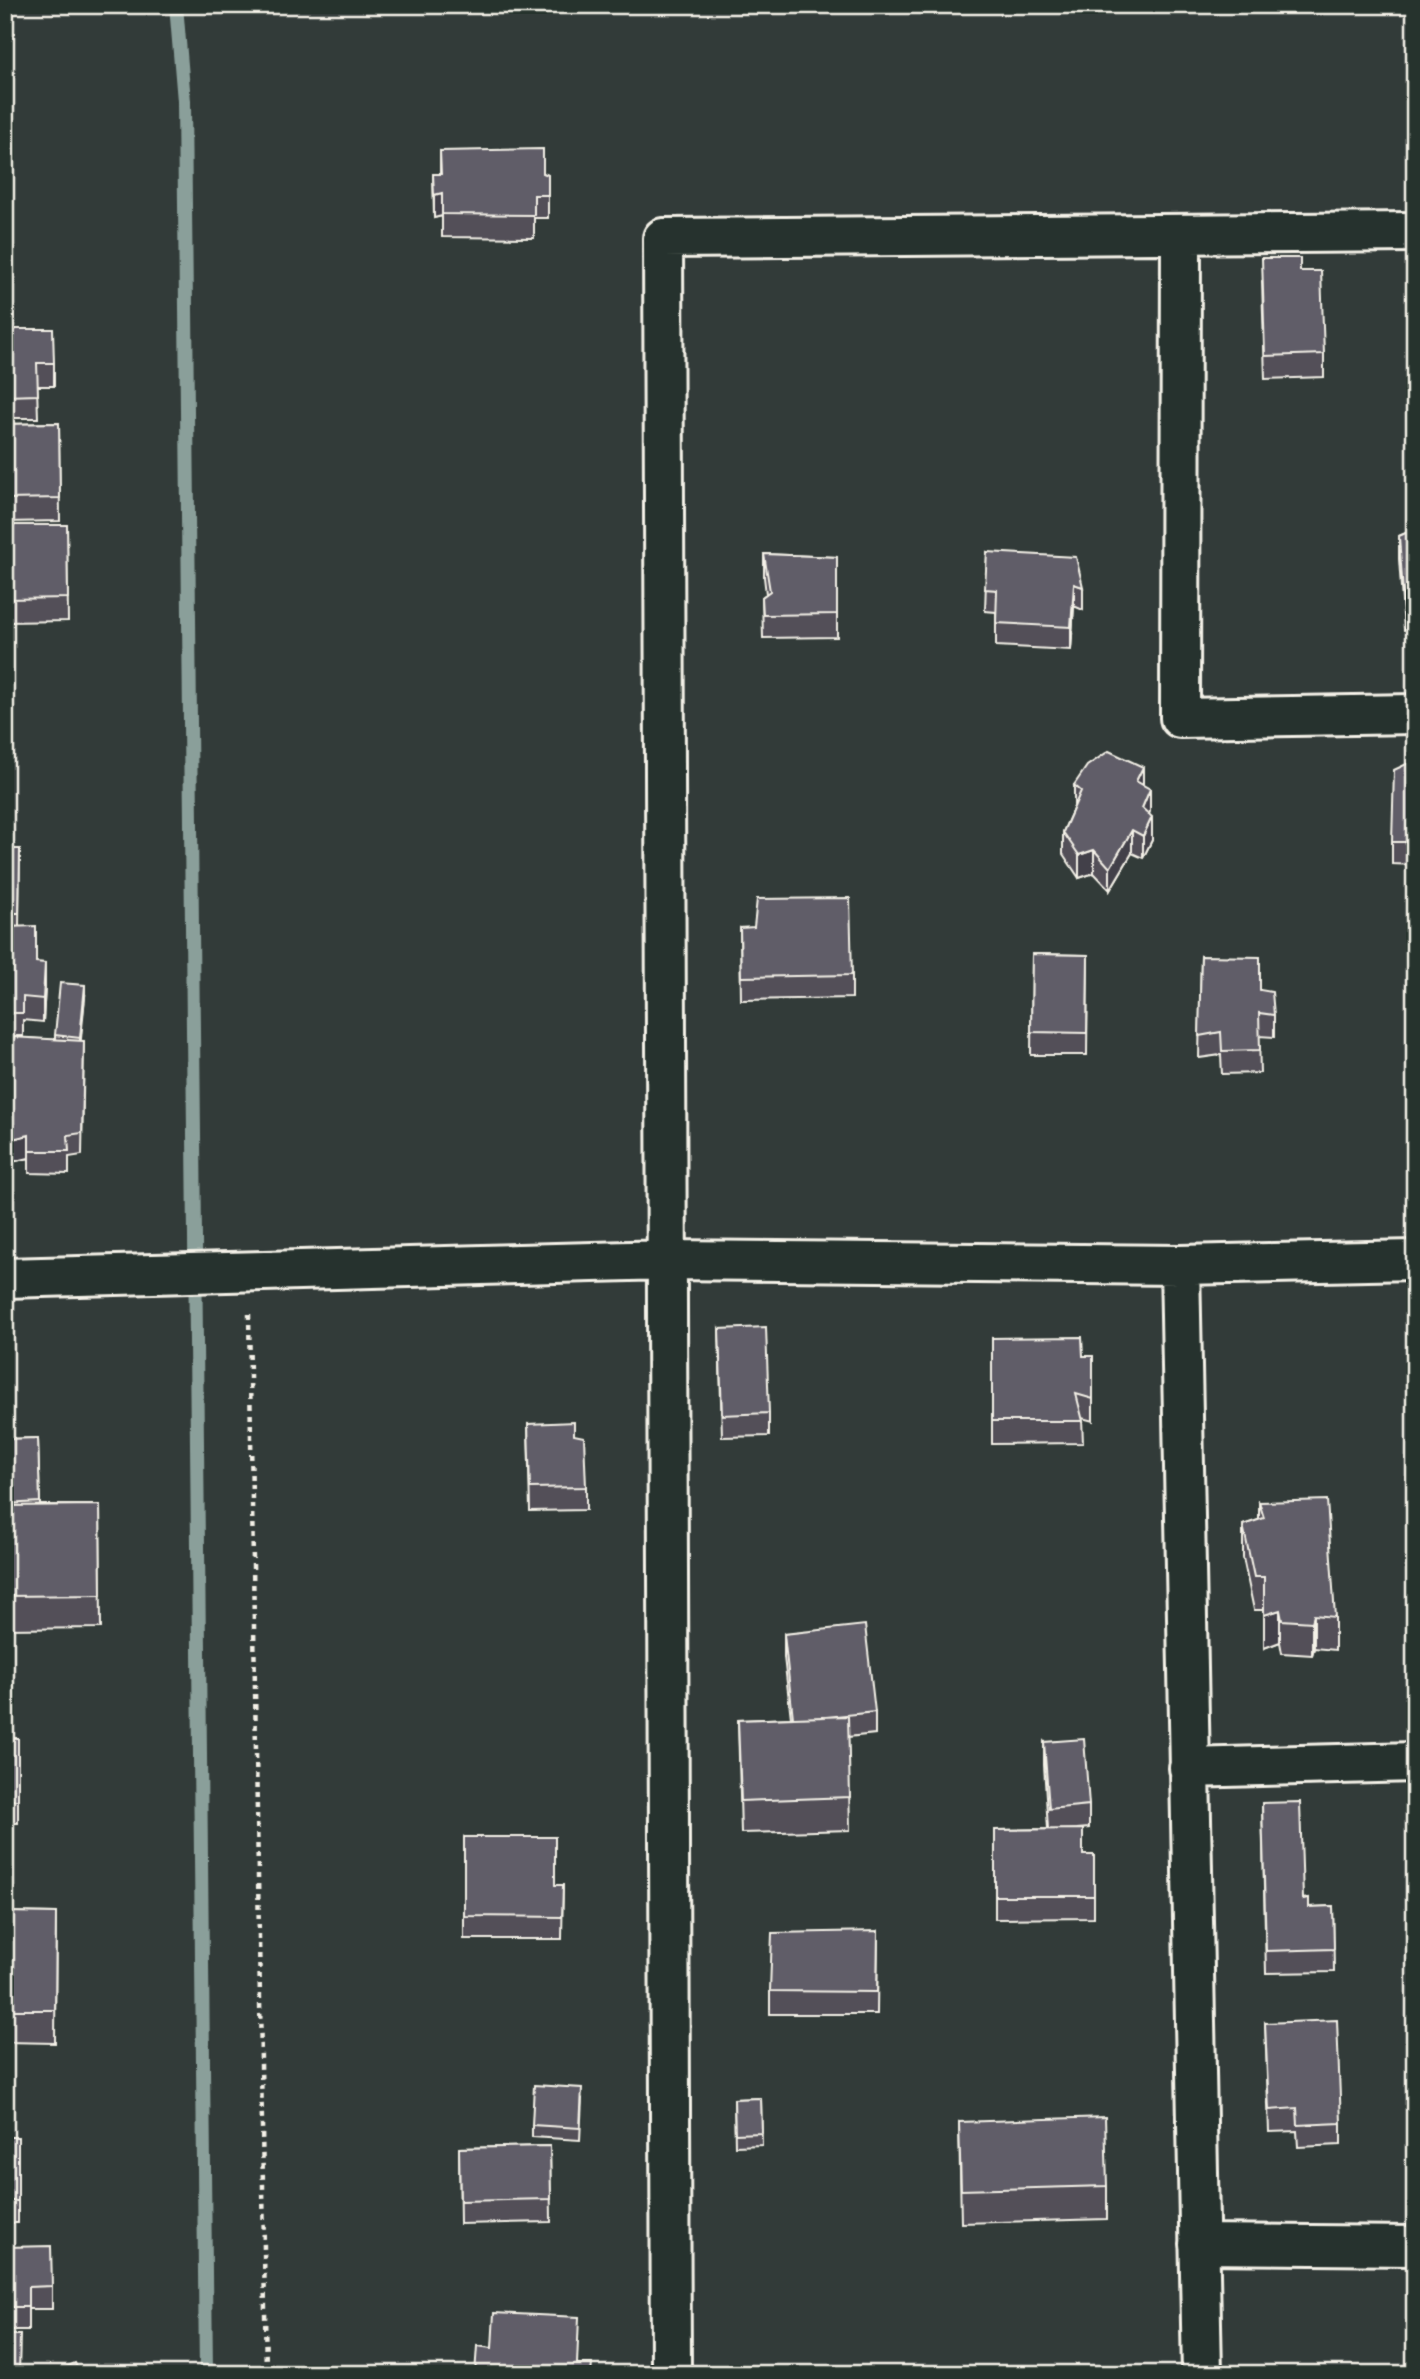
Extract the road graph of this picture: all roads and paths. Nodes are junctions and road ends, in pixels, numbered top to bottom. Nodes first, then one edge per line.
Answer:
1 (1415, 232) edge
2 (1181, 234) junction
3 (1415, 713) edge
4 (667, 1259) junction
5 (1415, 1260) edge
6 (1180, 1265) junction
7 (249, 1271) junction
8 (5, 1278) edge
9 (1415, 1762) edge
10 (1189, 1768) junction
11 (1199, 2244) junction
12 (1415, 2246) edge
13 (267, 2374) edge
14 (671, 2374) edge
15 (1202, 2374) edge

1 - 2 street
2 - 3 street
2 - 4 street
4 - 6 street
4 - 7 street
4 - 14 street
5 - 6 street
6 - 10 street
7 - 8 street
7 - 13 path
9 - 10 street
10 - 11 street
11 - 12 street
11 - 15 street

